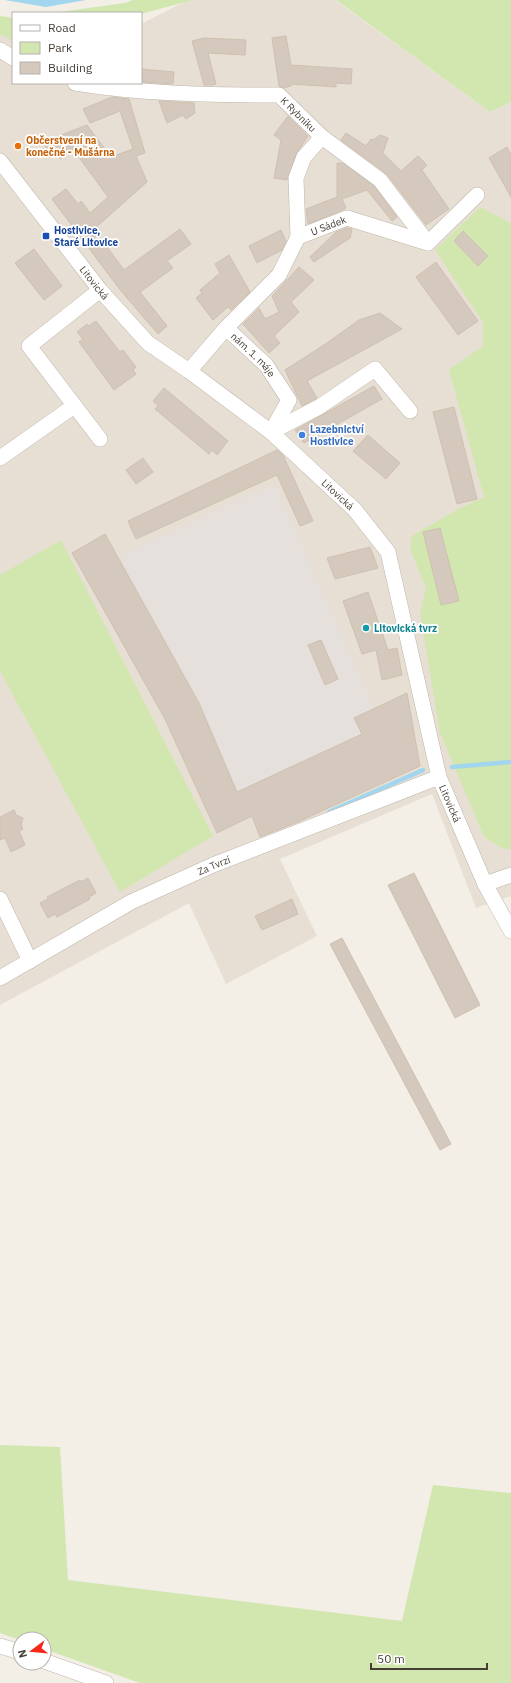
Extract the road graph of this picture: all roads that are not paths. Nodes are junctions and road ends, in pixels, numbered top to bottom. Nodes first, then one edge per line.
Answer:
1 (0, 50) edge
2 (12, 57) edge
3 (86, 84) edge
4 (322, 137) junction
5 (0, 161) edge
6 (477, 195) dead end
7 (298, 237) junction
8 (428, 243) junction
9 (100, 290) junction
10 (226, 328) junction
11 (189, 371) junction
12 (74, 406) junction
13 (410, 411) dead end
14 (271, 432) junction
15 (100, 439) dead end
16 (4, 455) edge
17 (0, 466) edge
18 (439, 777) junction
19 (511, 875) edge
20 (485, 884) junction
21 (0, 899) edge
22 (511, 932) edge
23 (30, 961) junction
24 (0, 978) edge
25 (0, 1646) edge
26 (12, 1650) edge
27 (52, 1664) edge
28 (106, 1683) edge

1 - 2 street
3 - 4 street, K Rybníku
4 - 7 street
4 - 8 street, K Rybníku
5 - 9 street, Litovická
6 - 8 street
7 - 8 street, U Sádek
7 - 10 street, U Sádek
9 - 11 street, Litovická
9 - 12 street
10 - 11 street, nám. 1. máje
10 - 14 street, nám. 1. máje
11 - 14 street, Litovická
12 - 15 street
12 - 16 street
13 - 14 street
14 - 18 street, Litovická
16 - 17 street
18 - 20 street, Litovická
18 - 23 street, Za Tvrzí
19 - 20 street
20 - 22 street, Litovická
21 - 23 street
23 - 24 street, Za Tvrzí
25 - 26 street
27 - 28 street

